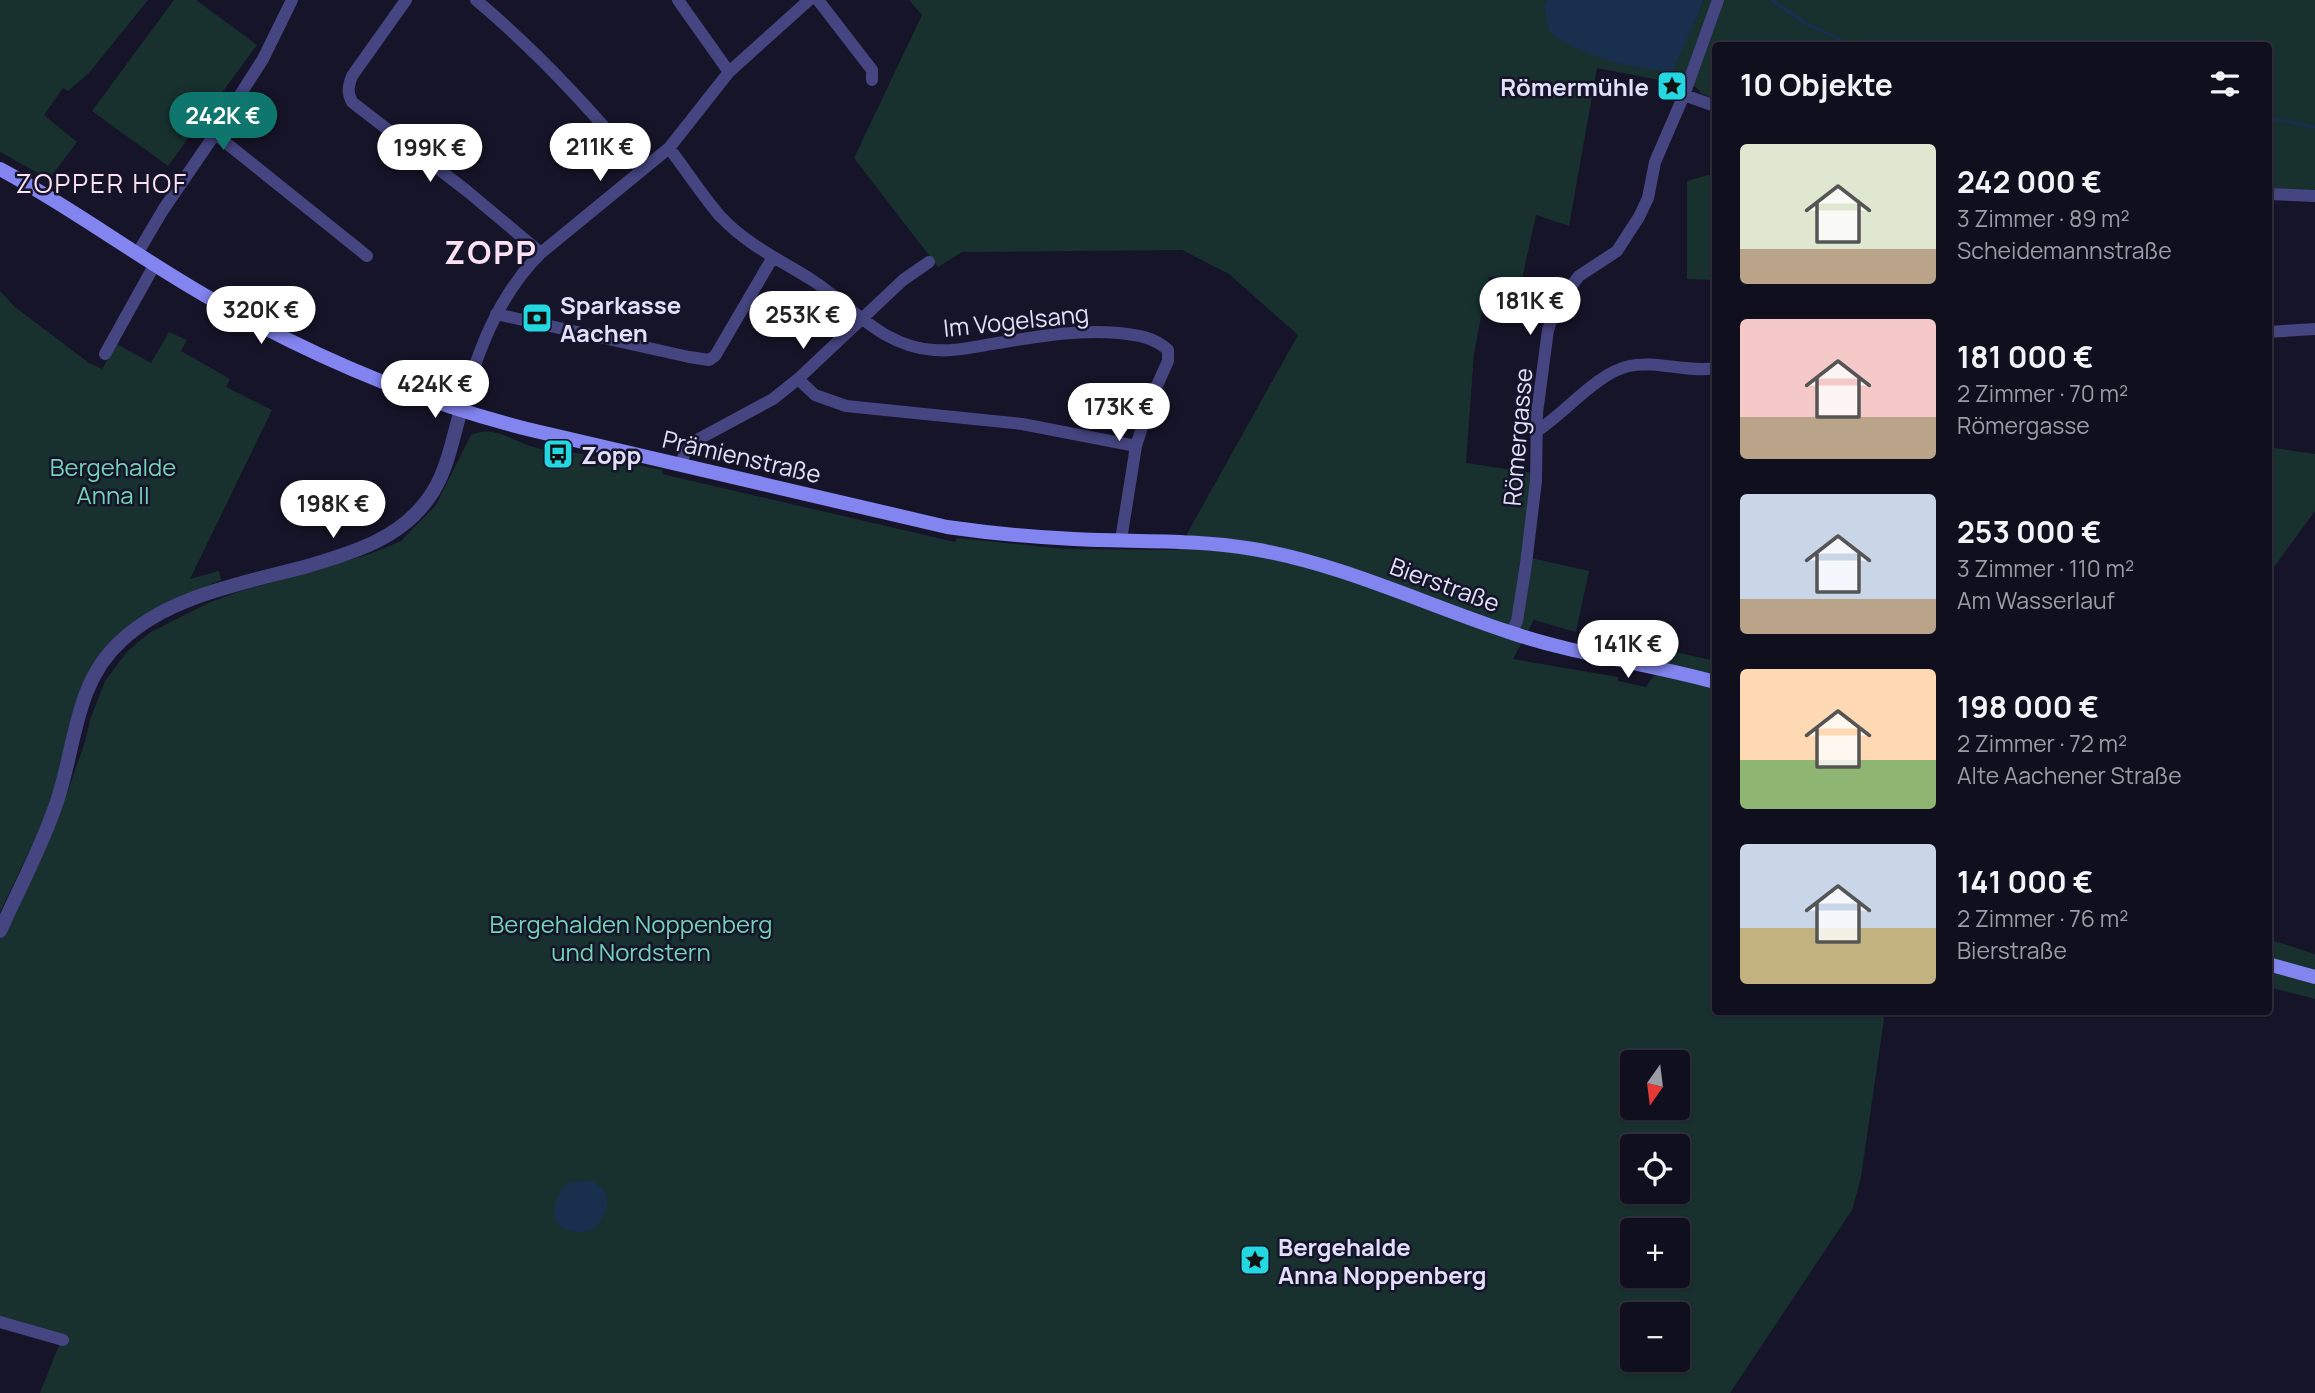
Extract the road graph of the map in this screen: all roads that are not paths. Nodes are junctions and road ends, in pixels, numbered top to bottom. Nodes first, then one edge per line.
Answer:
1 (292, 0) edge
2 (406, 0) edge
3 (476, 0) edge
4 (678, 0) edge
5 (809, 0) edge
6 (818, 0) edge
7 (1718, 0) edge
8 (729, 72) junction
9 (872, 80) dead end
10 (1684, 95) junction
11 (1712, 105) edge
12 (215, 134) junction
13 (669, 148) junction
14 (0, 169) edge
15 (641, 170) junction
16 (2272, 194) edge
17 (2315, 196) edge
18 (541, 253) junction
19 (137, 254) junction
20 (367, 256) dead end
21 (773, 257) junction
22 (929, 262) dead end
23 (155, 264) junction
24 (496, 314) junction
25 (860, 319) junction
26 (2315, 328) edge
27 (2272, 332) edge
28 (105, 354) dead end
29 (1712, 368) edge
30 (798, 379) junction
31 (461, 410) junction
32 (1537, 431) junction
33 (1136, 446) junction
34 (680, 465) junction
35 (1121, 540) junction
36 (1158, 541) joint
37 (1511, 633) junction
38 (1712, 681) edge
39 (0, 931) edge
40 (2272, 965) edge
41 (2315, 976) edge
42 (0, 1322) edge
43 (63, 1340) dead end

1 - 12 street
2 - 18 street
3 - 15 street
4 - 8 street
5 - 8 street
6 - 9 street
7 - 10 street, Römergasse
8 - 13 street
10 - 11 street
10 - 32 street, Römergasse
12 - 19 street
12 - 20 street
13 - 15 street
13 - 21 street
14 - 19 main road, Prämienstraße
15 - 18 street
16 - 17 street
18 - 24 street
19 - 23 main road, Prämienstraße
21 - 24 street
21 - 25 street
22 - 25 street
23 - 28 street
23 - 31 main road, Prämienstraße
24 - 31 street
25 - 30 street
25 - 33 street, Im Vogelsang
26 - 27 street
29 - 32 street
30 - 33 street
30 - 34 street
31 - 34 main road, Prämienstraße
31 - 39 street
32 - 37 street, Römergasse
33 - 35 street
34 - 35 main road, Prämienstraße
35 - 36 main road, Prämienstraße
36 - 37 main road, Bierstraße
37 - 38 main road, Bierstraße
40 - 41 main road
42 - 43 street

